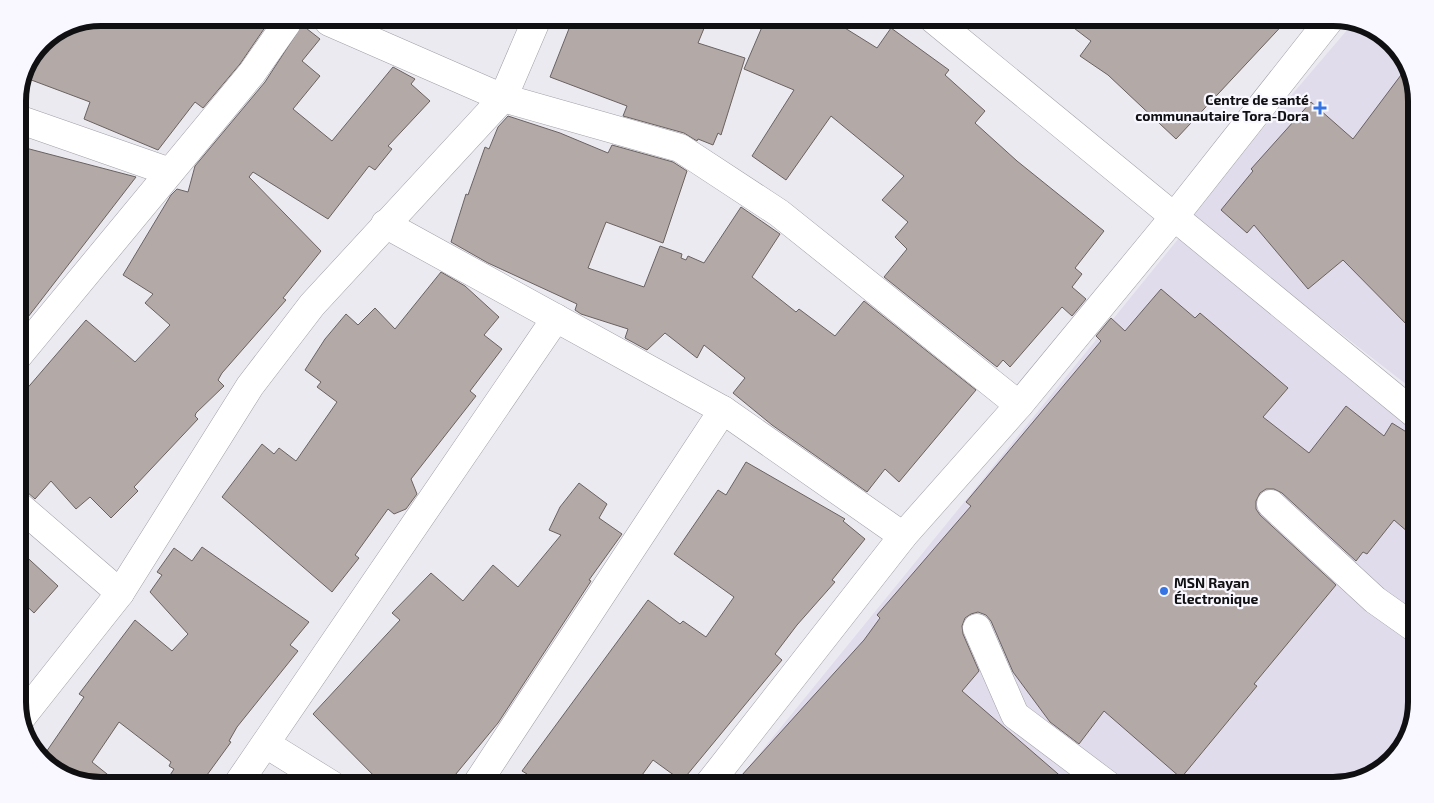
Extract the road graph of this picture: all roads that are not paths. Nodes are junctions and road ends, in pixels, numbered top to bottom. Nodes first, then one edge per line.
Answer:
1 (285, 26) edge
2 (337, 26) edge
3 (534, 26) edge
4 (940, 26) edge
5 (1319, 26) edge
6 (503, 98) junction
7 (26, 122) edge
8 (170, 172) junction
9 (1174, 217) junction
10 (385, 224) junction
11 (556, 318) junction
12 (26, 346) edge
13 (1019, 405) junction
14 (1408, 408) edge
15 (723, 410) junction
16 (1271, 504) dead end
17 (26, 512) edge
18 (902, 536) junction
19 (120, 593) junction
20 (1408, 623) edge
21 (977, 628) dead end
22 (27, 712) edge
23 (266, 744) junction
24 (243, 777) edge
25 (318, 777) edge
26 (482, 777) edge
27 (715, 777) edge
28 (1096, 777) edge

1 - 8 street
2 - 6 street
3 - 6 street
4 - 9 street
5 - 9 street
6 - 10 street
6 - 13 street
7 - 8 street
8 - 12 street
9 - 13 street
9 - 14 street
10 - 11 street
10 - 19 street
11 - 15 street
11 - 23 street
13 - 18 street
15 - 18 street
15 - 26 street
16 - 20 street
17 - 19 street
18 - 27 street
19 - 22 street
21 - 28 street
23 - 24 street
23 - 25 street

